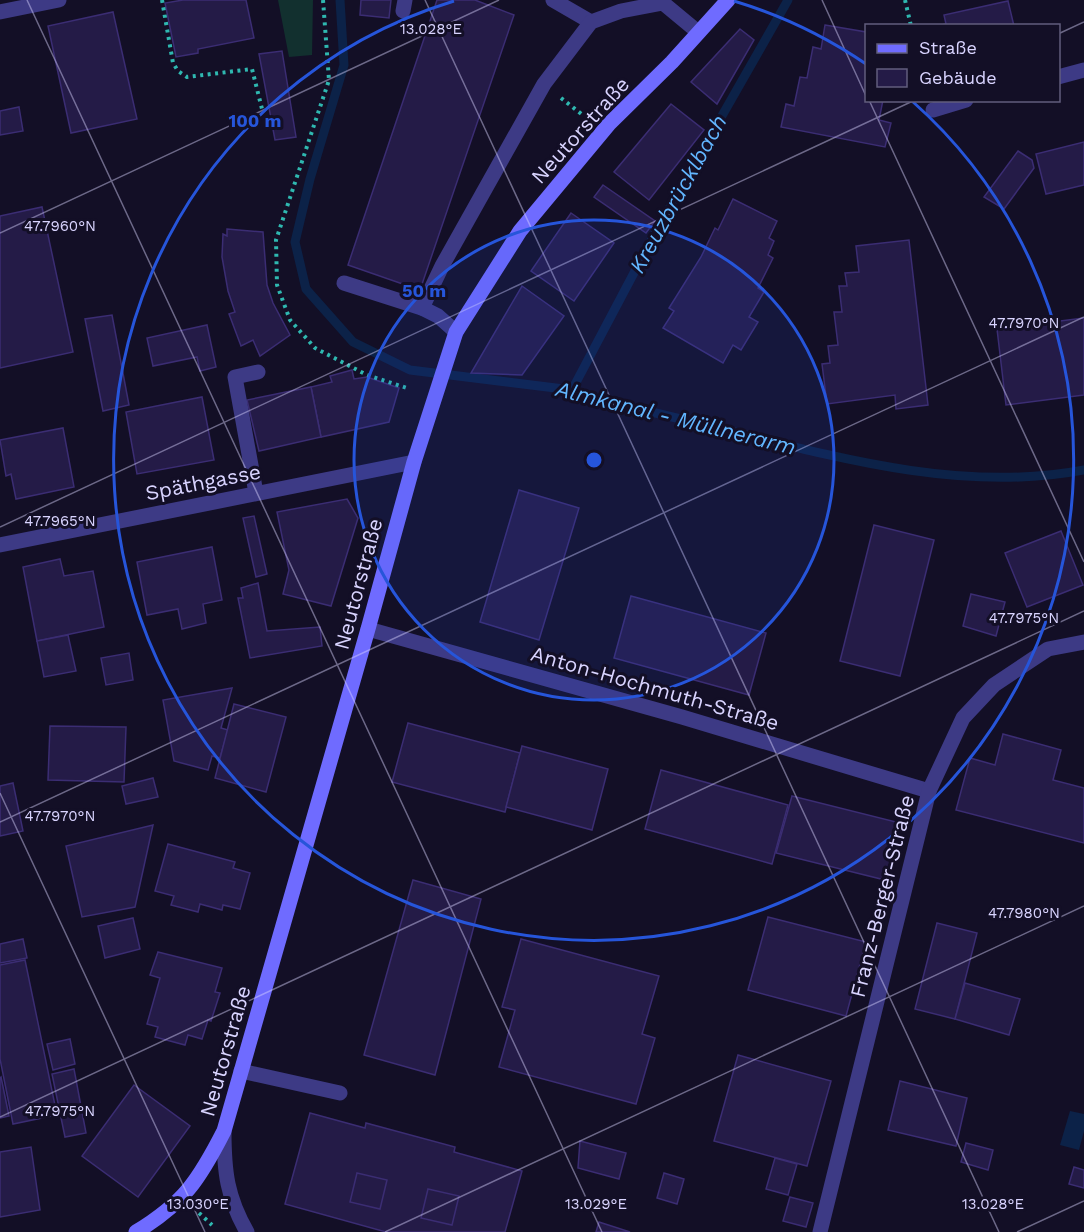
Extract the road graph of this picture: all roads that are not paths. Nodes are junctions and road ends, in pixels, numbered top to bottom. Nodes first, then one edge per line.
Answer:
1 (58, 0) edge
2 (553, 0) edge
3 (728, 0) edge
4 (664, 1) edge
5 (0, 12) edge
6 (591, 22) junction
7 (698, 32) junction
8 (1084, 70) edge
9 (1060, 77) edge
10 (959, 102) edge
11 (933, 110) dead end
12 (344, 283) dead end
13 (422, 308) junction
14 (456, 332) junction
15 (258, 372) dead end
16 (414, 462) junction
17 (256, 493) junction
18 (0, 545) edge
19 (368, 629) junction
20 (1084, 642) edge
21 (929, 791) junction
22 (241, 1071) junction
23 (340, 1093) dead end
24 (224, 1131) junction
25 (136, 1232) edge
26 (247, 1232) edge
27 (820, 1232) edge

1 - 5 street
2 - 6 street
3 - 7 street, Neutorstraße
4 - 6 street
4 - 7 street
6 - 13 street
7 - 14 street, Neutorstraße
8 - 9 street
10 - 11 street
12 - 13 street
13 - 14 street
14 - 16 street, Neutorstraße
15 - 17 street
16 - 17 street, Späthgasse
16 - 19 street, Neutorstraße
17 - 18 street, Späthgasse
19 - 21 street, Anton-Hochmuth-Straße
19 - 22 street, Neutorstraße
20 - 21 street, Franz-Berger-Straße
21 - 27 street, Franz-Berger-Straße
22 - 23 street
22 - 24 street, Neutorstraße
24 - 25 street, Neutorstraße
24 - 26 street

